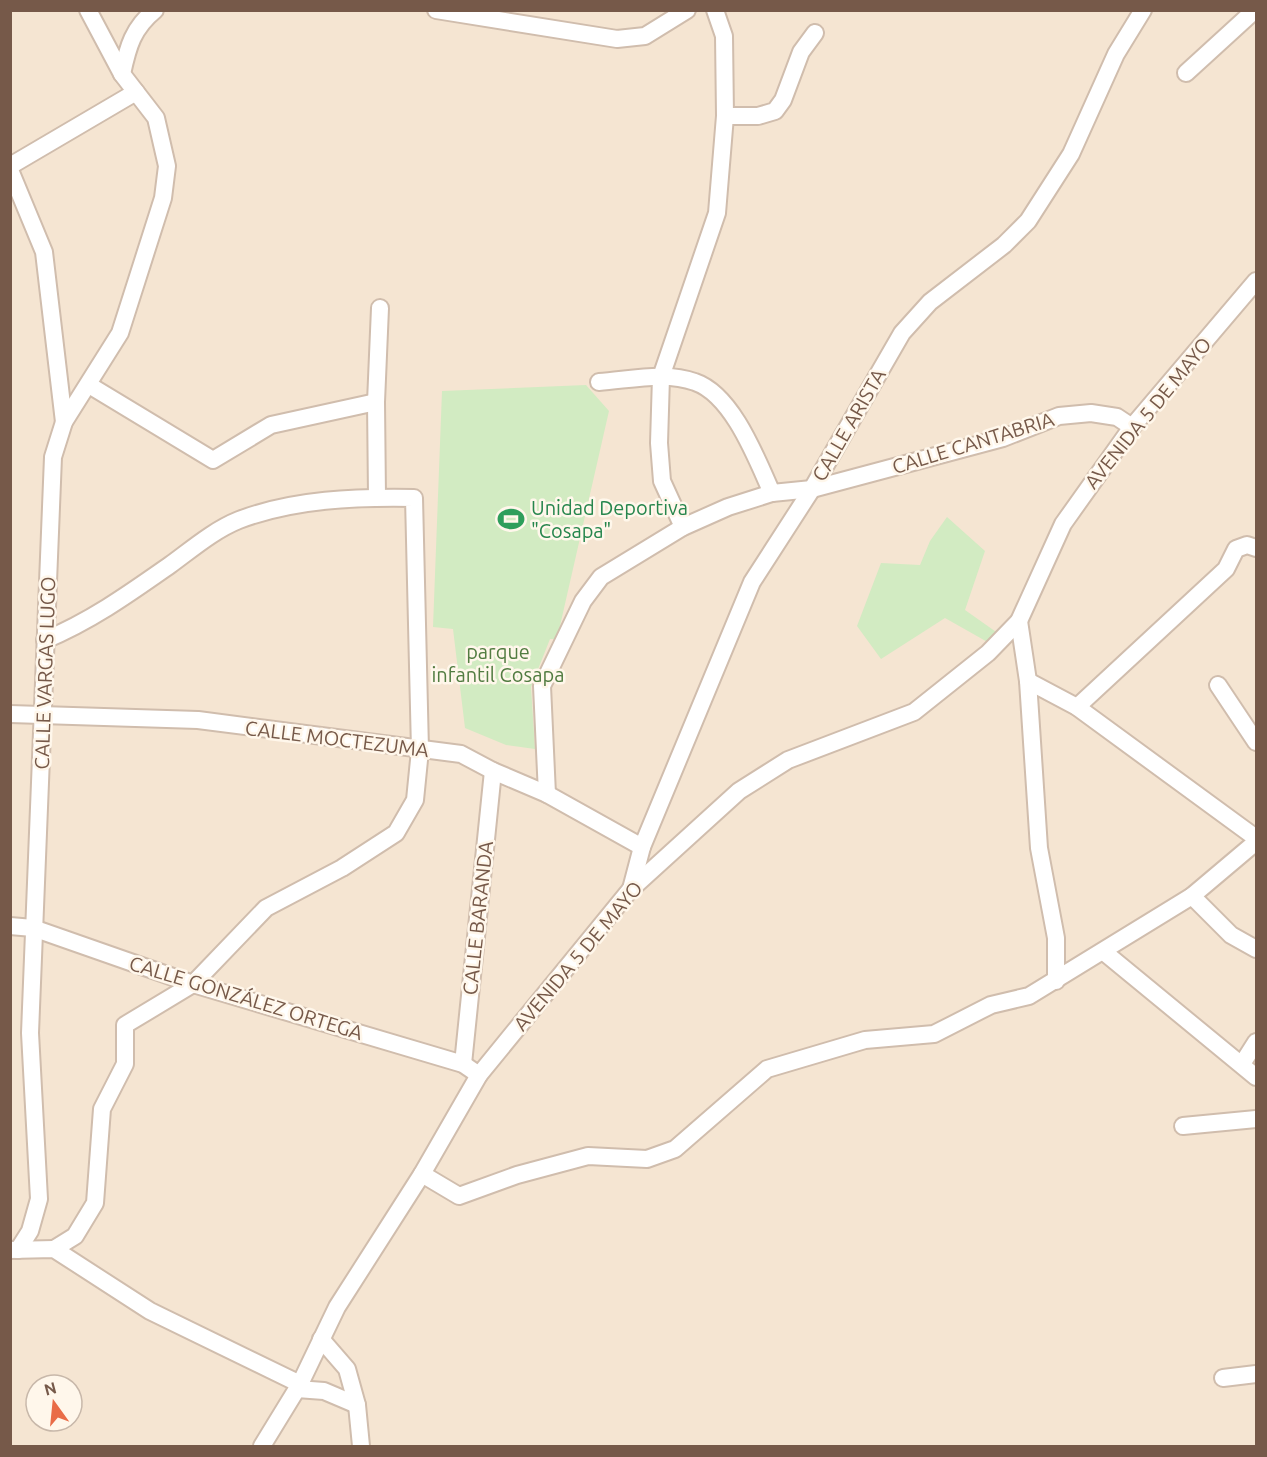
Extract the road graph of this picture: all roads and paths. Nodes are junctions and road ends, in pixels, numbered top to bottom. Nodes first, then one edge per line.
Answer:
1 (88, 10) edge
2 (155, 10) edge
3 (436, 10) edge
4 (687, 10) edge
5 (715, 10) edge
6 (1143, 10) edge
7 (1255, 10) edge
8 (462, 12) edge
9 (815, 33) dead end
10 (1186, 73) dead end
11 (122, 74) junction
12 (136, 92) junction
13 (725, 116) junction
14 (10, 168) edge
15 (1257, 281) edge
16 (380, 308) dead end
17 (661, 377) junction
18 (599, 382) dead end
19 (89, 385) junction
20 (376, 402) junction
21 (64, 422) junction
22 (1132, 427) junction
23 (812, 489) junction
24 (772, 494) junction
25 (377, 497) junction
26 (683, 527) junction
27 (1257, 548) edge
28 (1020, 621) junction
29 (45, 640) junction
30 (1028, 681) junction
31 (1218, 685) dead end
32 (1077, 707) junction
33 (10, 714) edge
34 (45, 715) junction
35 (1257, 742) edge
36 (420, 750) junction
37 (493, 771) junction
38 (547, 794) junction
39 (1257, 840) edge
40 (642, 847) junction
41 (630, 890) junction
42 (1192, 896) junction
43 (10, 926) edge
44 (33, 928) junction
45 (1257, 950) edge
46 (1104, 952) junction
47 (1056, 981) junction
48 (193, 984) junction
49 (1257, 1042) edge
50 (463, 1064) junction
51 (1242, 1064) junction
52 (479, 1075) junction
53 (1257, 1077) edge
54 (1257, 1119) edge
55 (1183, 1126) dead end
56 (422, 1173) junction
57 (54, 1249) junction
58 (14, 1250) edge
59 (321, 1339) junction
60 (1257, 1374) edge
61 (1222, 1378) dead end
62 (298, 1387) junction
63 (357, 1405) junction
64 (262, 1446) edge
65 (361, 1446) edge

1 - 11 street
2 - 11 street
3 - 8 street
4 - 8 street
5 - 13 street
6 - 23 street, CALLE ARISTA
7 - 10 street
9 - 13 street
11 - 12 street
12 - 14 street
12 - 19 street, CALLE VARGAS LUGO
13 - 17 street
14 - 21 street
15 - 22 street, AVENIDA 5 DE MAYO
16 - 20 street
17 - 18 street
17 - 24 street
17 - 26 street
19 - 20 street
19 - 21 street, CALLE VARGAS LUGO
20 - 25 street
21 - 29 street, CALLE VARGAS LUGO
22 - 23 street, CALLE CANTABRIA
22 - 28 street, AVENIDA 5 DE MAYO
23 - 24 street, CALLE CANTABRIA
23 - 40 street, CALLE ARISTA
24 - 26 street, CALLE CANTABRIA
25 - 29 street
25 - 36 street
26 - 38 street, CALLE CANTABRIA
27 - 32 street
28 - 30 street
28 - 41 street, AVENIDA 5 DE MAYO
29 - 34 street, CALLE VARGAS LUGO
30 - 32 street
30 - 47 street
31 - 35 street
32 - 39 street
33 - 34 street, CALLE MOCTEZUMA
34 - 36 street, CALLE MOCTEZUMA
34 - 44 street, CALLE VARGAS LUGO
36 - 37 street, CALLE MOCTEZUMA
36 - 48 street
37 - 38 street, CALLE MOCTEZUMA
37 - 50 street, CALLE BARANDA
38 - 40 street, CALLE MOCTEZUMA
39 - 42 street
40 - 41 street, CALLE ARISTA
41 - 52 street, AVENIDA 5 DE MAYO
42 - 45 street
42 - 46 street
43 - 44 street, CALLE GONZÁLEZ ORTEGA
44 - 48 street, CALLE GONZÁLEZ ORTEGA
44 - 58 street, CALLE VARGAS LUGO
46 - 47 street
46 - 51 street
47 - 56 street
48 - 50 street, CALLE GONZÁLEZ ORTEGA
48 - 57 street
49 - 51 street
50 - 52 street, CALLE GONZÁLEZ ORTEGA
51 - 53 street
52 - 56 street, AVENIDA 5 DE MAYO
54 - 55 street
56 - 59 street, AVENIDA 5 DE MAYO
57 - 58 street
57 - 62 street
59 - 62 street, AVENIDA 5 DE MAYO
59 - 63 street
60 - 61 street
62 - 63 street
62 - 64 street, AVENIDA 5 DE MAYO
63 - 65 street

